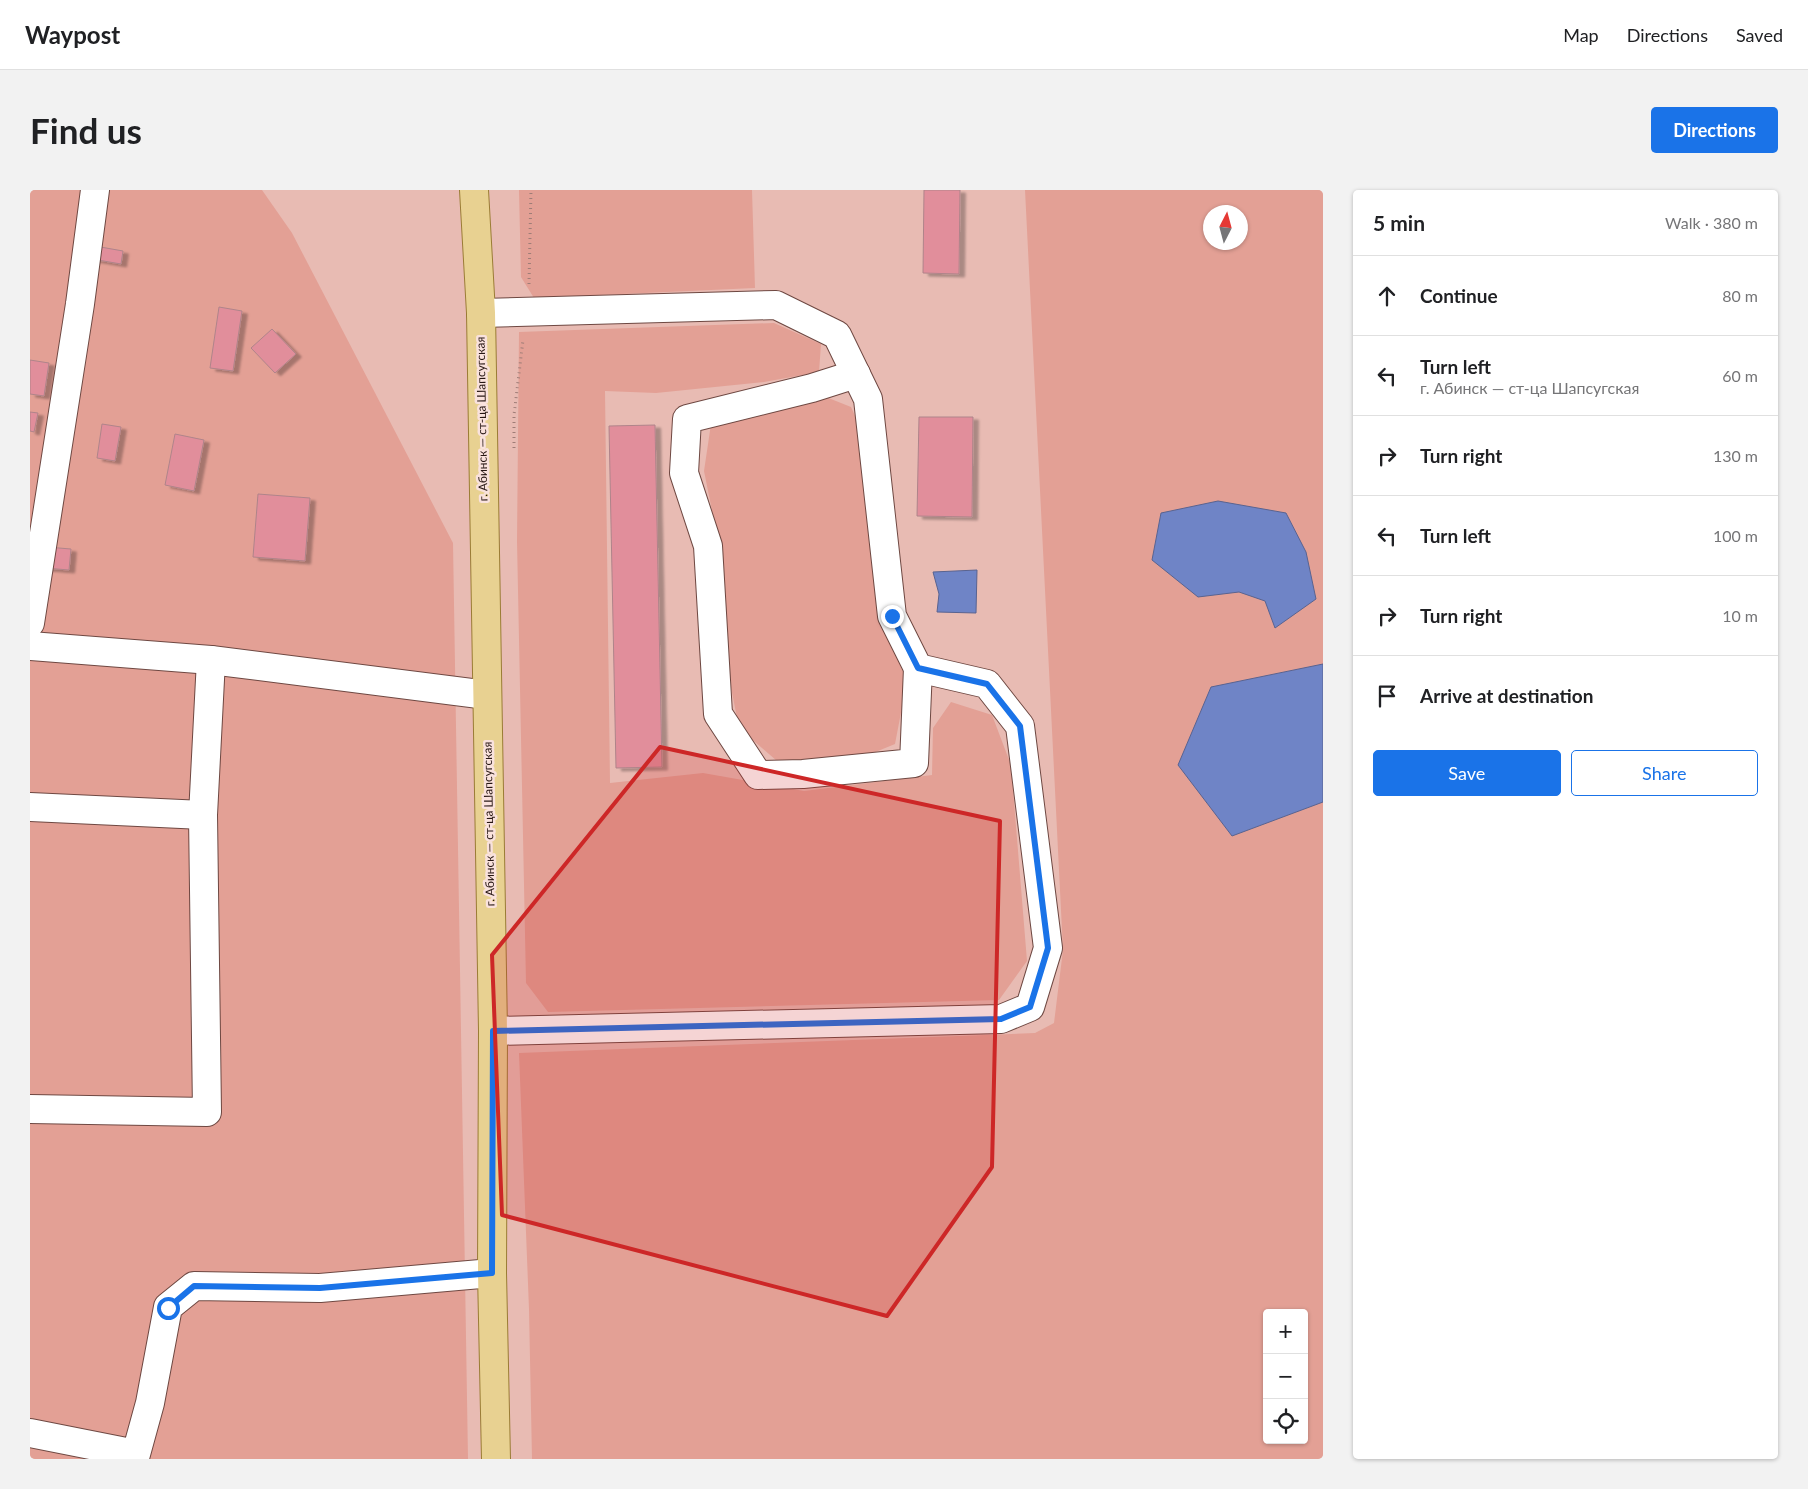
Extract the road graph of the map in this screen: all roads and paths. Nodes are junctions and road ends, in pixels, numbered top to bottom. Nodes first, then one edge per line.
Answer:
1 (95, 190) edge
2 (474, 190) edge
3 (481, 313) junction
4 (856, 374) junction
5 (30, 623) edge
6 (30, 646) edge
7 (211, 660) junction
8 (918, 668) junction
9 (487, 694) junction
10 (30, 807) edge
11 (203, 815) junction
12 (493, 1031) junction
13 (30, 1109) edge
14 (492, 1273) junction
15 (30, 1433) edge
16 (496, 1459) edge

1 - 5 lane
2 - 3 main road, г. Абинск — ст-ца Шапсугская
3 - 4 lane
3 - 9 main road, г. Абинск — ст-ца Шапсугская
4 - 8 lane
4 - 8 lane
6 - 7 lane
7 - 9 lane
7 - 11 lane
8 - 12 lane
9 - 12 main road, г. Абинск — ст-ца Шапсугская
10 - 11 lane
11 - 13 lane
12 - 14 main road, г. Абинск — ст-ца Шапсугская
14 - 15 lane
14 - 16 main road, г. Абинск — ст-ца Шапсугская

